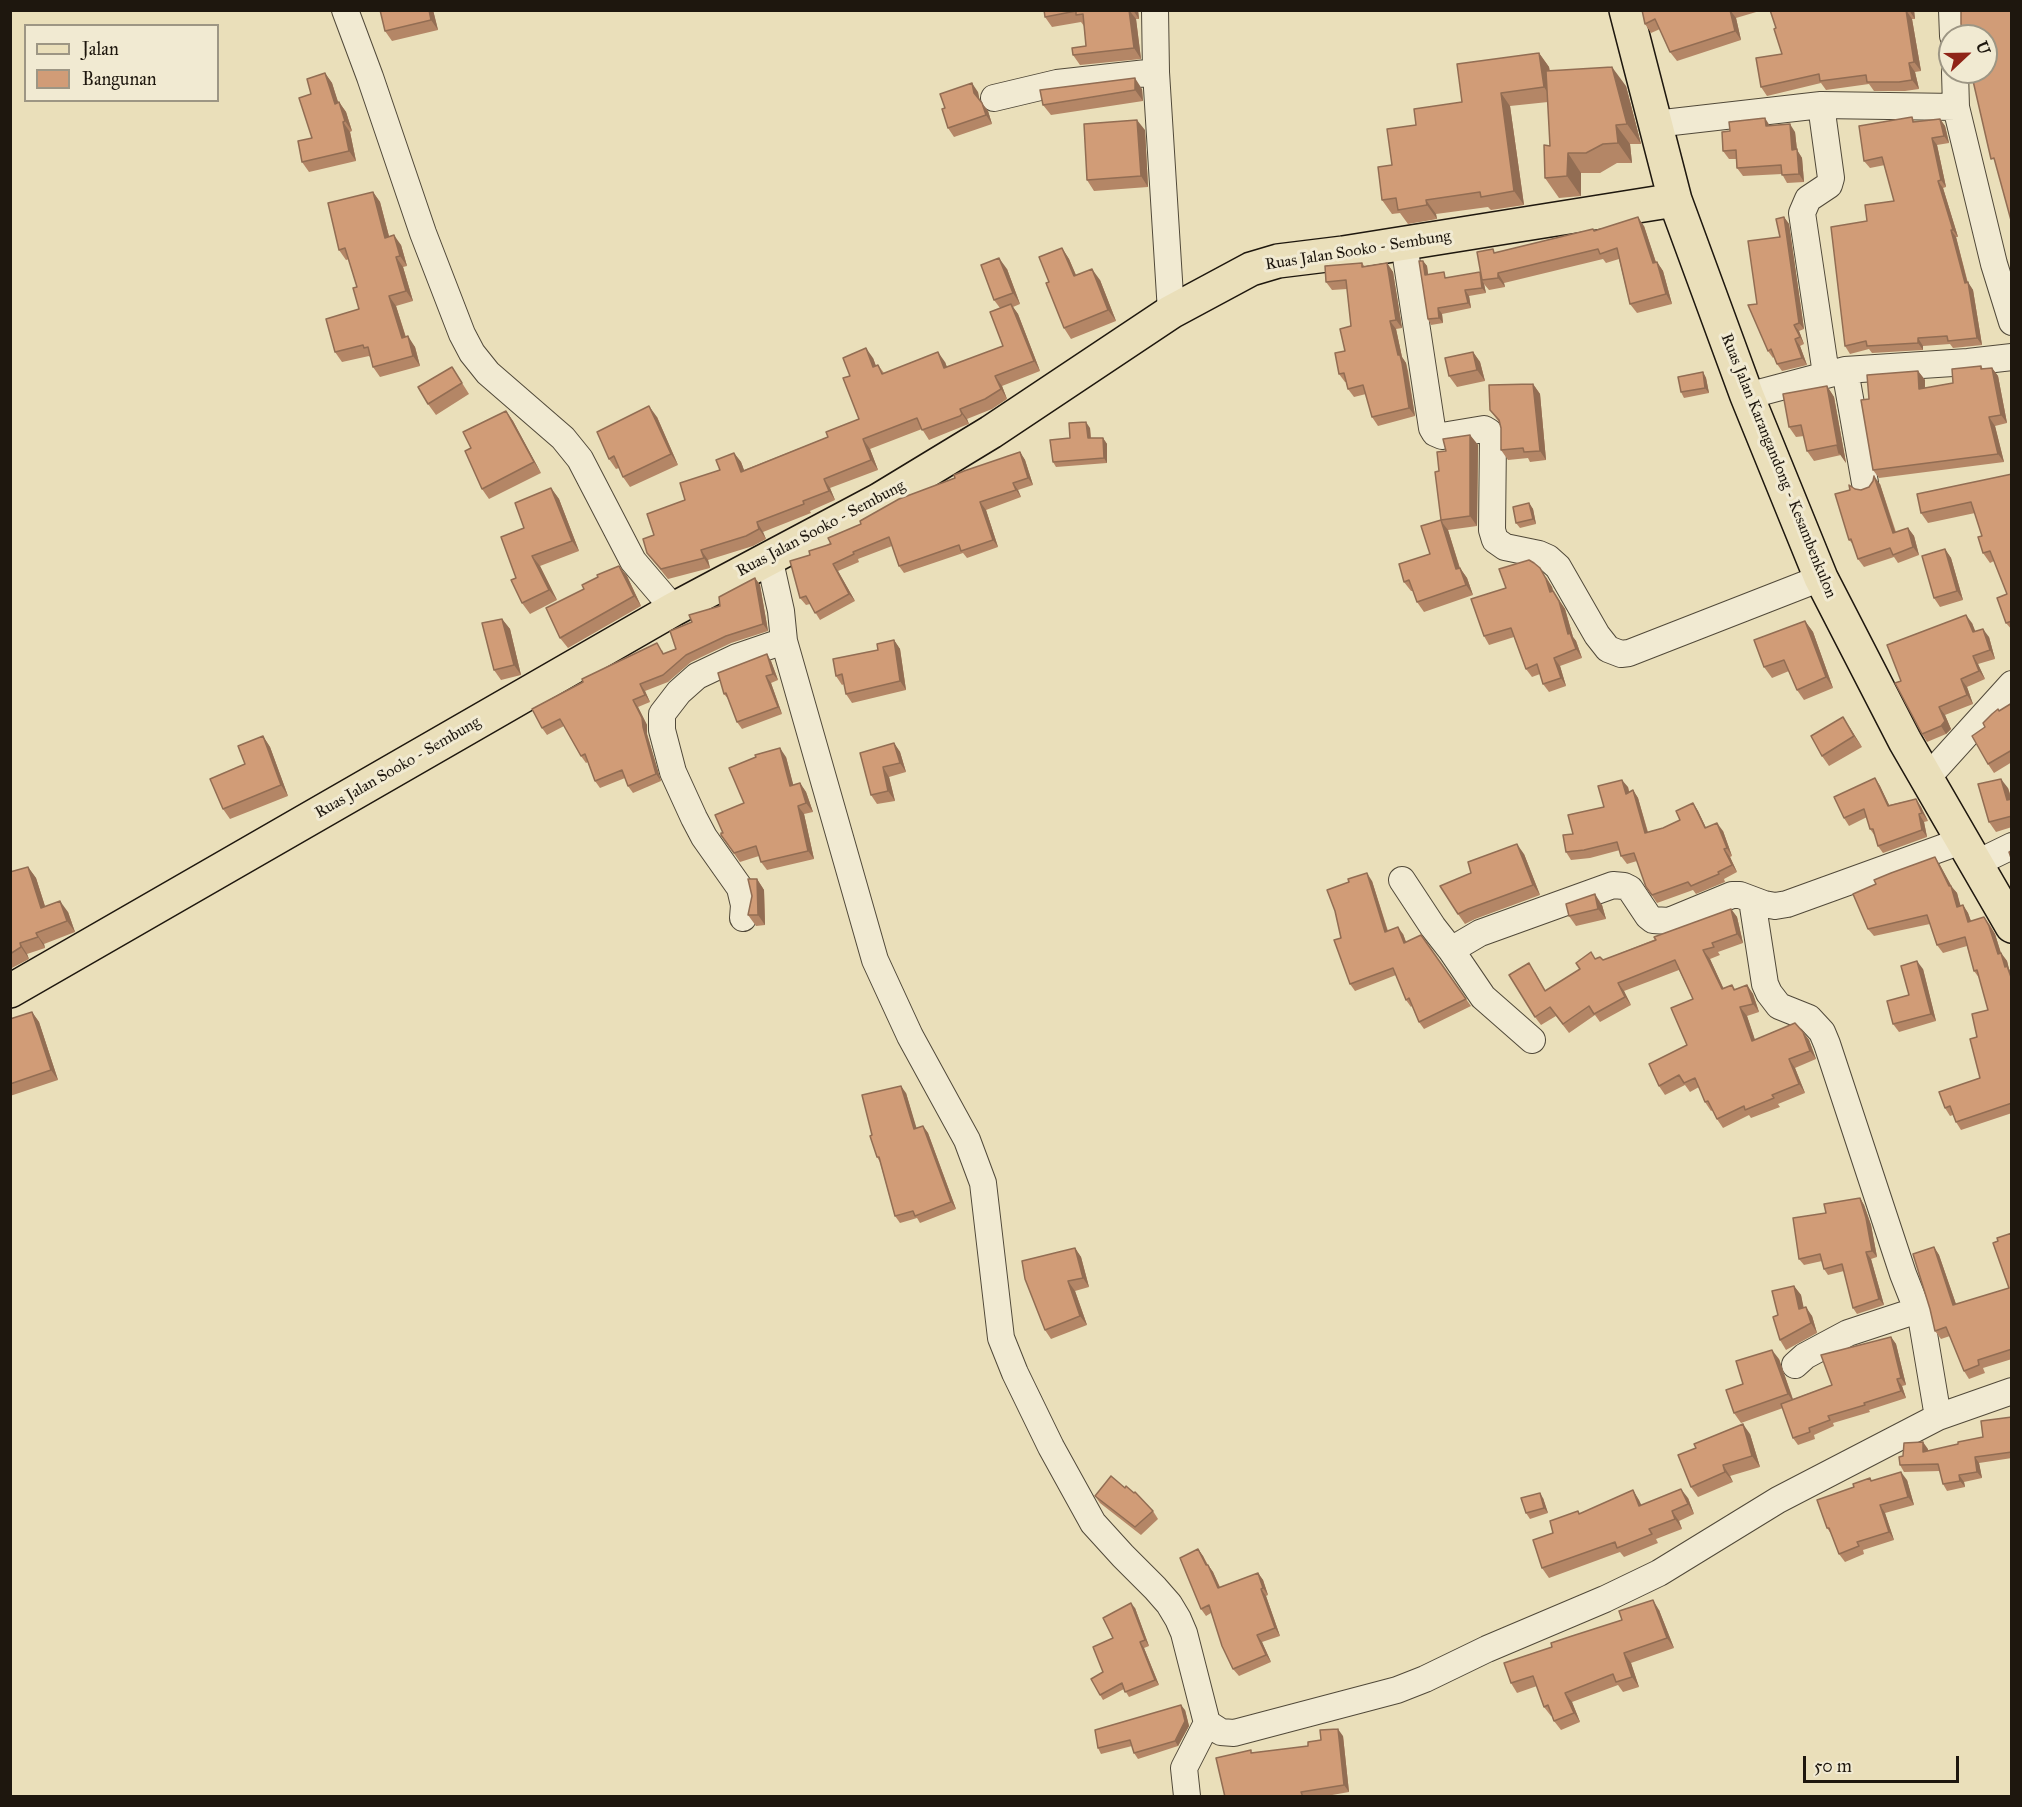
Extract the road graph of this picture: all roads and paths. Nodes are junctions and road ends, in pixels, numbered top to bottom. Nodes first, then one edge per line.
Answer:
1 (345, 10) edge
2 (1155, 10) edge
3 (1626, 10) edge
4 (1156, 72) junction
5 (1955, 84) edge
6 (994, 98) dead end
7 (1821, 105) junction
8 (1956, 107) junction
9 (1655, 124) junction
10 (1675, 200) junction
11 (1404, 244) junction
12 (1171, 312) junction
13 (2012, 321) edge
14 (2012, 357) edge
15 (1835, 372) junction
16 (1747, 396) junction
17 (1865, 483) dead end
18 (769, 557) junction
19 (1821, 578) junction
20 (674, 609) junction
21 (784, 641) junction
22 (2012, 684) edge
23 (1927, 778) junction
24 (2012, 846) edge
25 (1970, 852) junction
26 (1402, 880) dead end
27 (1752, 900) junction
28 (743, 918) dead end
29 (2012, 926) edge
30 (1451, 950) junction
31 (10, 991) edge
32 (1533, 1040) dead end
33 (1918, 1310) junction
34 (1795, 1365) dead end
35 (2012, 1392) edge
36 (1938, 1417) junction
37 (1207, 1723) junction
38 (1187, 1797) edge

1 - 20 street
2 - 4 street
3 - 9 main road, Ruas Jalan Karangandong - Kesambenkulon
4 - 6 street
4 - 12 street
5 - 8 street
7 - 8 street
7 - 9 street
7 - 15 street
8 - 13 street
9 - 10 main road, Ruas Jalan Karangandong - Kesambenkulon
10 - 11 main road, Ruas Jalan Sooko - Sembung
10 - 16 main road, Ruas Jalan Karangandong - Kesambenkulon
11 - 12 main road, Ruas Jalan Sooko - Sembung
11 - 19 street
12 - 18 main road, Ruas Jalan Sooko - Sembung
14 - 15 street
15 - 16 street
15 - 17 street
16 - 19 main road, Ruas Jalan Karangandong - Kesambenkulon
18 - 20 main road, Ruas Jalan Sooko - Sembung
18 - 21 street
19 - 23 main road, Ruas Jalan Karangandong - Kesambenkulon
20 - 31 main road, Ruas Jalan Sooko - Sembung
21 - 28 street
21 - 37 street
22 - 23 street
23 - 25 main road, Ruas Jalan Karangandong - Kesambenkulon
24 - 25 street
25 - 27 street
25 - 29 main road, Ruas Jalan Karangandong - Kesambenkulon
26 - 30 street
27 - 30 street
27 - 33 street
30 - 32 street
33 - 34 street
33 - 36 street
35 - 36 street
36 - 37 street
37 - 38 street

